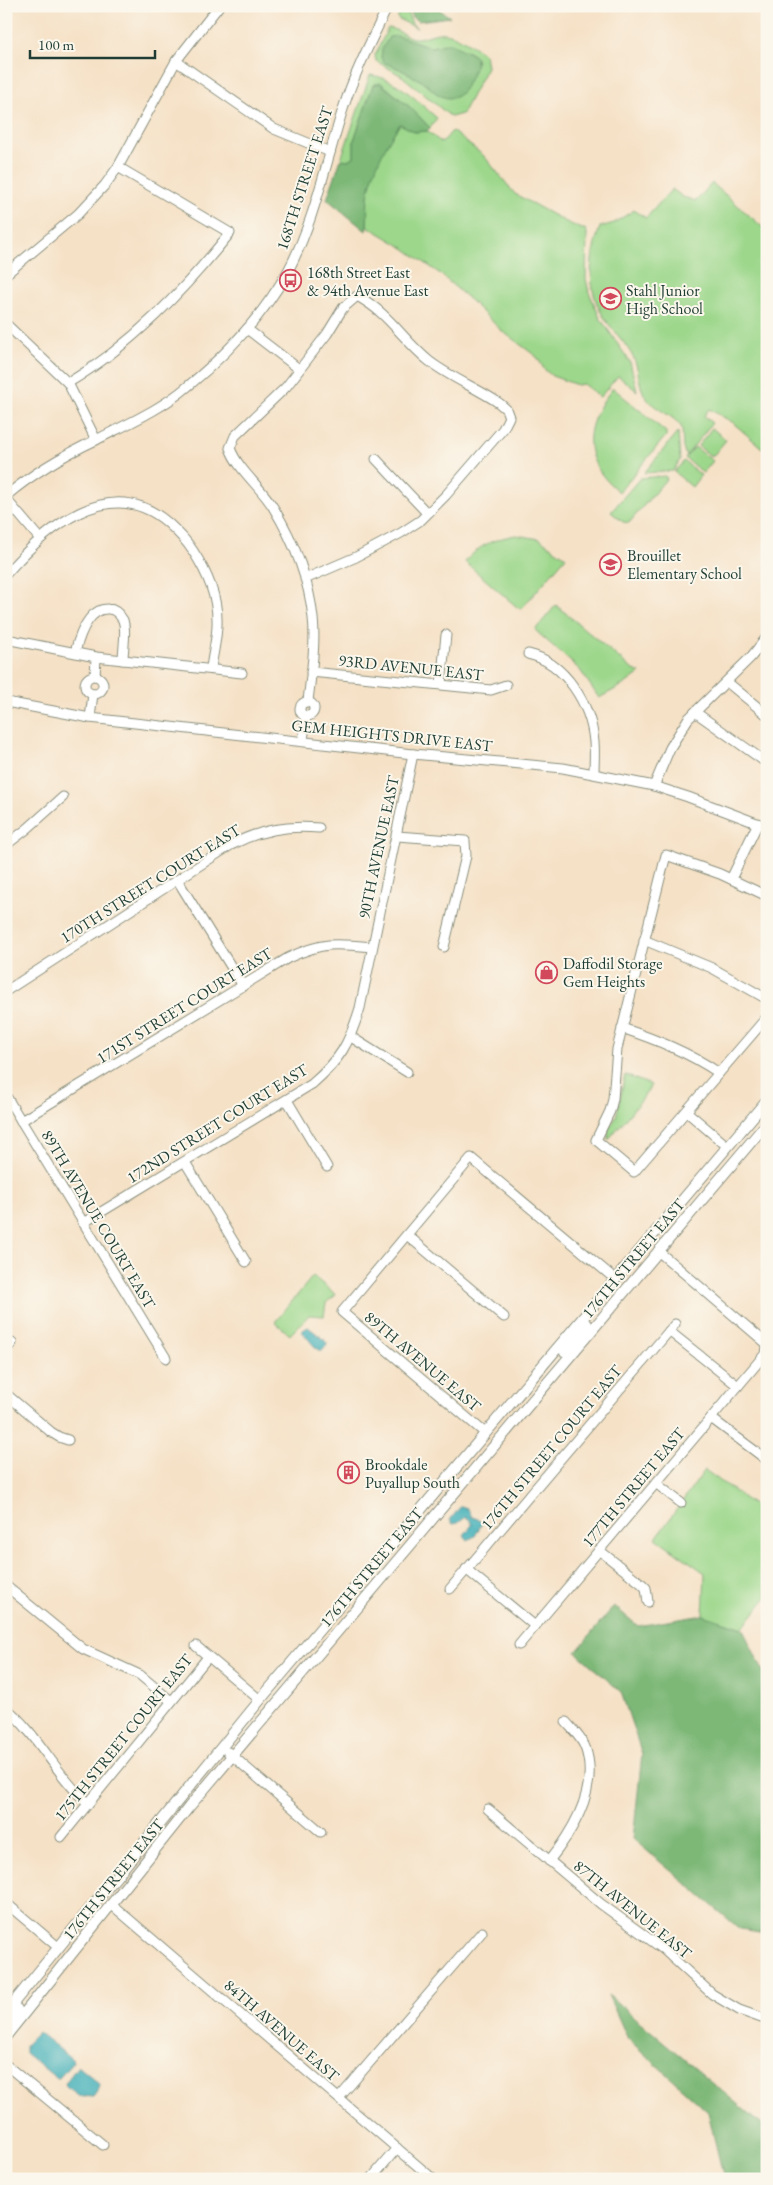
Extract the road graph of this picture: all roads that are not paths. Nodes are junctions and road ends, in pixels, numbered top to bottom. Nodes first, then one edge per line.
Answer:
1 (218, 6) edge
2 (388, 6) edge
3 (176, 61) junction
4 (330, 152) junction
5 (118, 167) junction
6 (6, 274) edge
7 (6, 324) edge
8 (247, 329) junction
9 (299, 369) junction
10 (68, 383) junction
11 (96, 440) junction
12 (376, 459) dead end
13 (6, 497) edge
14 (427, 513) junction
15 (40, 539) junction
16 (6, 574) edge
17 (305, 579) junction
18 (446, 635) dead end
19 (767, 637) edge
20 (6, 639) edge
21 (75, 652) junction
22 (528, 654) dead end
23 (96, 657) junction
24 (123, 660) junction
25 (212, 668) junction
26 (311, 672) junction
27 (242, 673) dead end
28 (727, 682) junction
29 (441, 684) junction
30 (506, 685) dead end
31 (6, 702) edge
32 (695, 712) junction
33 (767, 715) edge
34 (90, 718) junction
35 (303, 741) junction
36 (413, 754) junction
37 (767, 763) edge
38 (594, 773) junction
39 (654, 786) junction
40 (63, 797) dead end
41 (763, 825) edge
42 (319, 828) dead end
43 (397, 836) junction
44 (6, 845) edge
45 (731, 879) junction
46 (178, 881) junction
47 (767, 896) edge
48 (644, 940) junction
49 (372, 946) junction
50 (444, 947) dead end
51 (243, 986) junction
52 (6, 991) edge
53 (767, 999) edge
54 (767, 1016) edge
55 (622, 1028) junction
56 (351, 1037) junction
57 (407, 1072) dead end
58 (719, 1073) junction
59 (6, 1096) edge
60 (287, 1100) junction
61 (767, 1100) edge
62 (687, 1112) junction
63 (21, 1121) junction
64 (767, 1123) edge
65 (727, 1146) junction
66 (185, 1162) junction
67 (328, 1167) dead end
68 (703, 1175) junction
69 (84, 1222) junction
70 (407, 1235) junction
71 (658, 1251) junction
72 (246, 1262) dead end
73 (615, 1279) junction
74 (504, 1317) dead end
75 (766, 1345) edge
76 (166, 1358) dead end
77 (738, 1386) junction
78 (539, 1391) junction
79 (6, 1394) edge
80 (711, 1418) junction
81 (484, 1435) junction
82 (68, 1440) dead end
83 (767, 1460) edge
84 (656, 1484) junction
85 (681, 1503) dead end
86 (424, 1527) junction
87 (599, 1550) junction
88 (466, 1569) junction
89 (6, 1586) edge
90 (450, 1589) dead end
91 (648, 1602) dead end
92 (535, 1626) junction
93 (519, 1645) dead end
94 (196, 1646) dead end
95 (208, 1657) junction
96 (260, 1700) junction
97 (171, 1701) junction
98 (6, 1708) edge
99 (566, 1722) dead end
100 (230, 1754) junction
101 (88, 1803) junction
102 (488, 1809) dead end
103 (321, 1832) dead end
104 (61, 1837) dead end
105 (550, 1861) junction
106 (6, 1903) edge
107 (111, 1904) junction
108 (482, 1932) dead end
109 (58, 1947) junction
110 (6, 2012) edge
111 (767, 2020) edge
112 (6, 2022) edge
113 (6, 2036) edge
114 (6, 2065) edge
115 (339, 2098) junction
116 (103, 2145) dead end
117 (396, 2148) junction
118 (370, 2179) edge
119 (433, 2179) edge

1 - 3 street
2 - 4 street, 168TH STREET EAST
3 - 4 street
3 - 5 street
4 - 8 street, 168TH STREET EAST
5 - 6 street
5 - 10 street
7 - 10 street
8 - 9 street
8 - 11 street, 168TH STREET EAST
9 - 14 street
9 - 17 street
10 - 11 street
11 - 13 street, 168TH STREET EAST
12 - 14 street
13 - 15 street
14 - 17 street
15 - 16 street
15 - 25 street
17 - 26 street
18 - 29 street
19 - 28 street
20 - 21 street
21 - 23 street
21 - 24 street
22 - 38 street
23 - 24 street
23 - 34 street
24 - 25 street
25 - 27 street
26 - 29 street, 93RD AVENUE EAST
26 - 35 street
28 - 32 street
28 - 33 street
29 - 30 street, 93RD AVENUE EAST
31 - 34 street, GEM HEIGHTS DRIVE EAST
32 - 37 street
32 - 39 street
34 - 35 street, GEM HEIGHTS DRIVE EAST
35 - 36 street, GEM HEIGHTS DRIVE EAST
36 - 38 street, GEM HEIGHTS DRIVE EAST
36 - 43 street, 90TH AVENUE EAST
38 - 39 street, GEM HEIGHTS DRIVE EAST
39 - 41 street, GEM HEIGHTS DRIVE EAST
40 - 44 street
41 - 45 street
42 - 46 street, 170TH STREET COURT EAST
43 - 49 street, 90TH AVENUE EAST
43 - 50 street
45 - 47 street
45 - 48 street
46 - 51 street
46 - 52 street, 170TH STREET COURT EAST
48 - 53 street
48 - 55 street
49 - 51 street, 171ST STREET COURT EAST
49 - 56 street, 172ND STREET COURT EAST
51 - 63 street, 171ST STREET COURT EAST
54 - 58 street
55 - 58 street
55 - 62 street
56 - 57 street
56 - 60 street, 172ND STREET COURT EAST
58 - 62 street
59 - 63 street, 89TH AVENUE COURT EAST
60 - 66 street, 172ND STREET COURT EAST
60 - 67 street
61 - 65 main road, 176TH STREET EAST
62 - 65 street
63 - 69 street, 89TH AVENUE COURT EAST
64 - 71 main road, 176TH STREET EAST
65 - 68 main road, 176TH STREET EAST
66 - 69 street, 172ND STREET COURT EAST
66 - 72 street
68 - 71 main road
68 - 73 main road, 176TH STREET EAST
69 - 76 street, 89TH AVENUE COURT EAST
70 - 73 street
70 - 74 street
70 - 81 street, 89TH AVENUE EAST
71 - 75 street
71 - 78 main road, 176TH STREET EAST
73 - 78 main road
73 - 81 main road, 176TH STREET EAST
75 - 77 street, 177TH STREET EAST
77 - 80 street, 177TH STREET EAST
77 - 88 street, 176TH STREET COURT EAST
78 - 86 main road, 176TH STREET EAST
79 - 82 street
80 - 83 street
80 - 84 street, 177TH STREET EAST
81 - 86 main road
81 - 96 main road, 176TH STREET EAST
84 - 85 street
84 - 87 street, 177TH STREET EAST
86 - 100 main road, 176TH STREET EAST
87 - 91 street
87 - 92 street, 177TH STREET EAST
88 - 90 street, 176TH STREET COURT EAST
88 - 92 street
89 - 97 street
92 - 93 street, 177TH STREET EAST
94 - 95 street
95 - 96 street
95 - 97 street, 175TH STREET COURT EAST
96 - 100 main road
96 - 109 main road, 176TH STREET EAST
97 - 101 street, 175TH STREET COURT EAST
98 - 101 street
99 - 105 street
100 - 103 street
100 - 107 main road, 176TH STREET EAST
101 - 104 street, 175TH STREET COURT EAST
102 - 105 street, 87TH AVENUE EAST
105 - 111 street, 87TH AVENUE EAST
106 - 109 street
107 - 113 main road, 176TH STREET EAST
107 - 115 street, 84TH AVENUE EAST
108 - 115 street
109 - 110 main road, 176TH STREET EAST
109 - 112 main road
114 - 116 street
115 - 117 street, 84TH AVENUE EAST
117 - 118 street
117 - 119 street, 84TH AVENUE EAST

